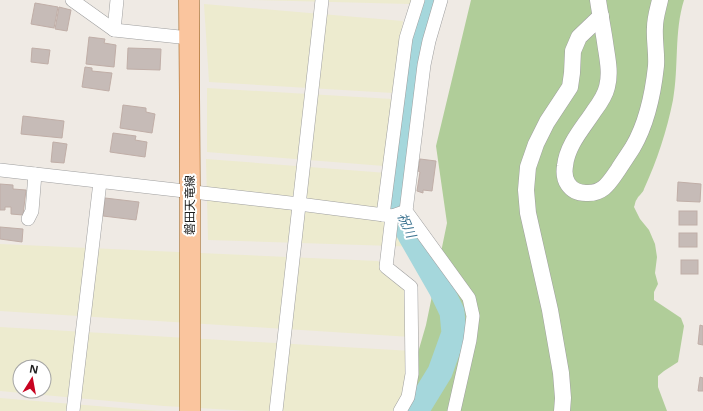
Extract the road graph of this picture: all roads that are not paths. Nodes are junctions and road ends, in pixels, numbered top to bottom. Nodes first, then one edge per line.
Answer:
1 (72, 0) edge
2 (117, 0) edge
3 (189, 0) edge
4 (322, 0) edge
5 (418, 0) edge
6 (441, 0) edge
7 (660, 0) edge
8 (599, 8) edge
9 (114, 30) junction
10 (189, 38) junction
11 (0, 170) edge
12 (36, 174) junction
13 (100, 182) junction
14 (190, 192) junction
15 (299, 204) junction
16 (396, 214) junction
17 (28, 219) dead end
18 (72, 411) edge
19 (190, 411) edge
20 (276, 411) edge
21 (400, 411) edge
22 (454, 411) edge
23 (562, 411) edge

1 - 9 street
2 - 9 street
3 - 10 main road, 磐田天竜線
4 - 15 street
5 - 16 street
6 - 16 street
7 - 8 street
8 - 23 street
9 - 10 street
10 - 14 main road, 磐田天竜線
11 - 12 street
12 - 13 street
12 - 17 street
13 - 14 street
13 - 18 street
14 - 15 street
14 - 19 main road, 磐田天竜線
15 - 16 street
15 - 20 street
16 - 21 street
16 - 22 street

